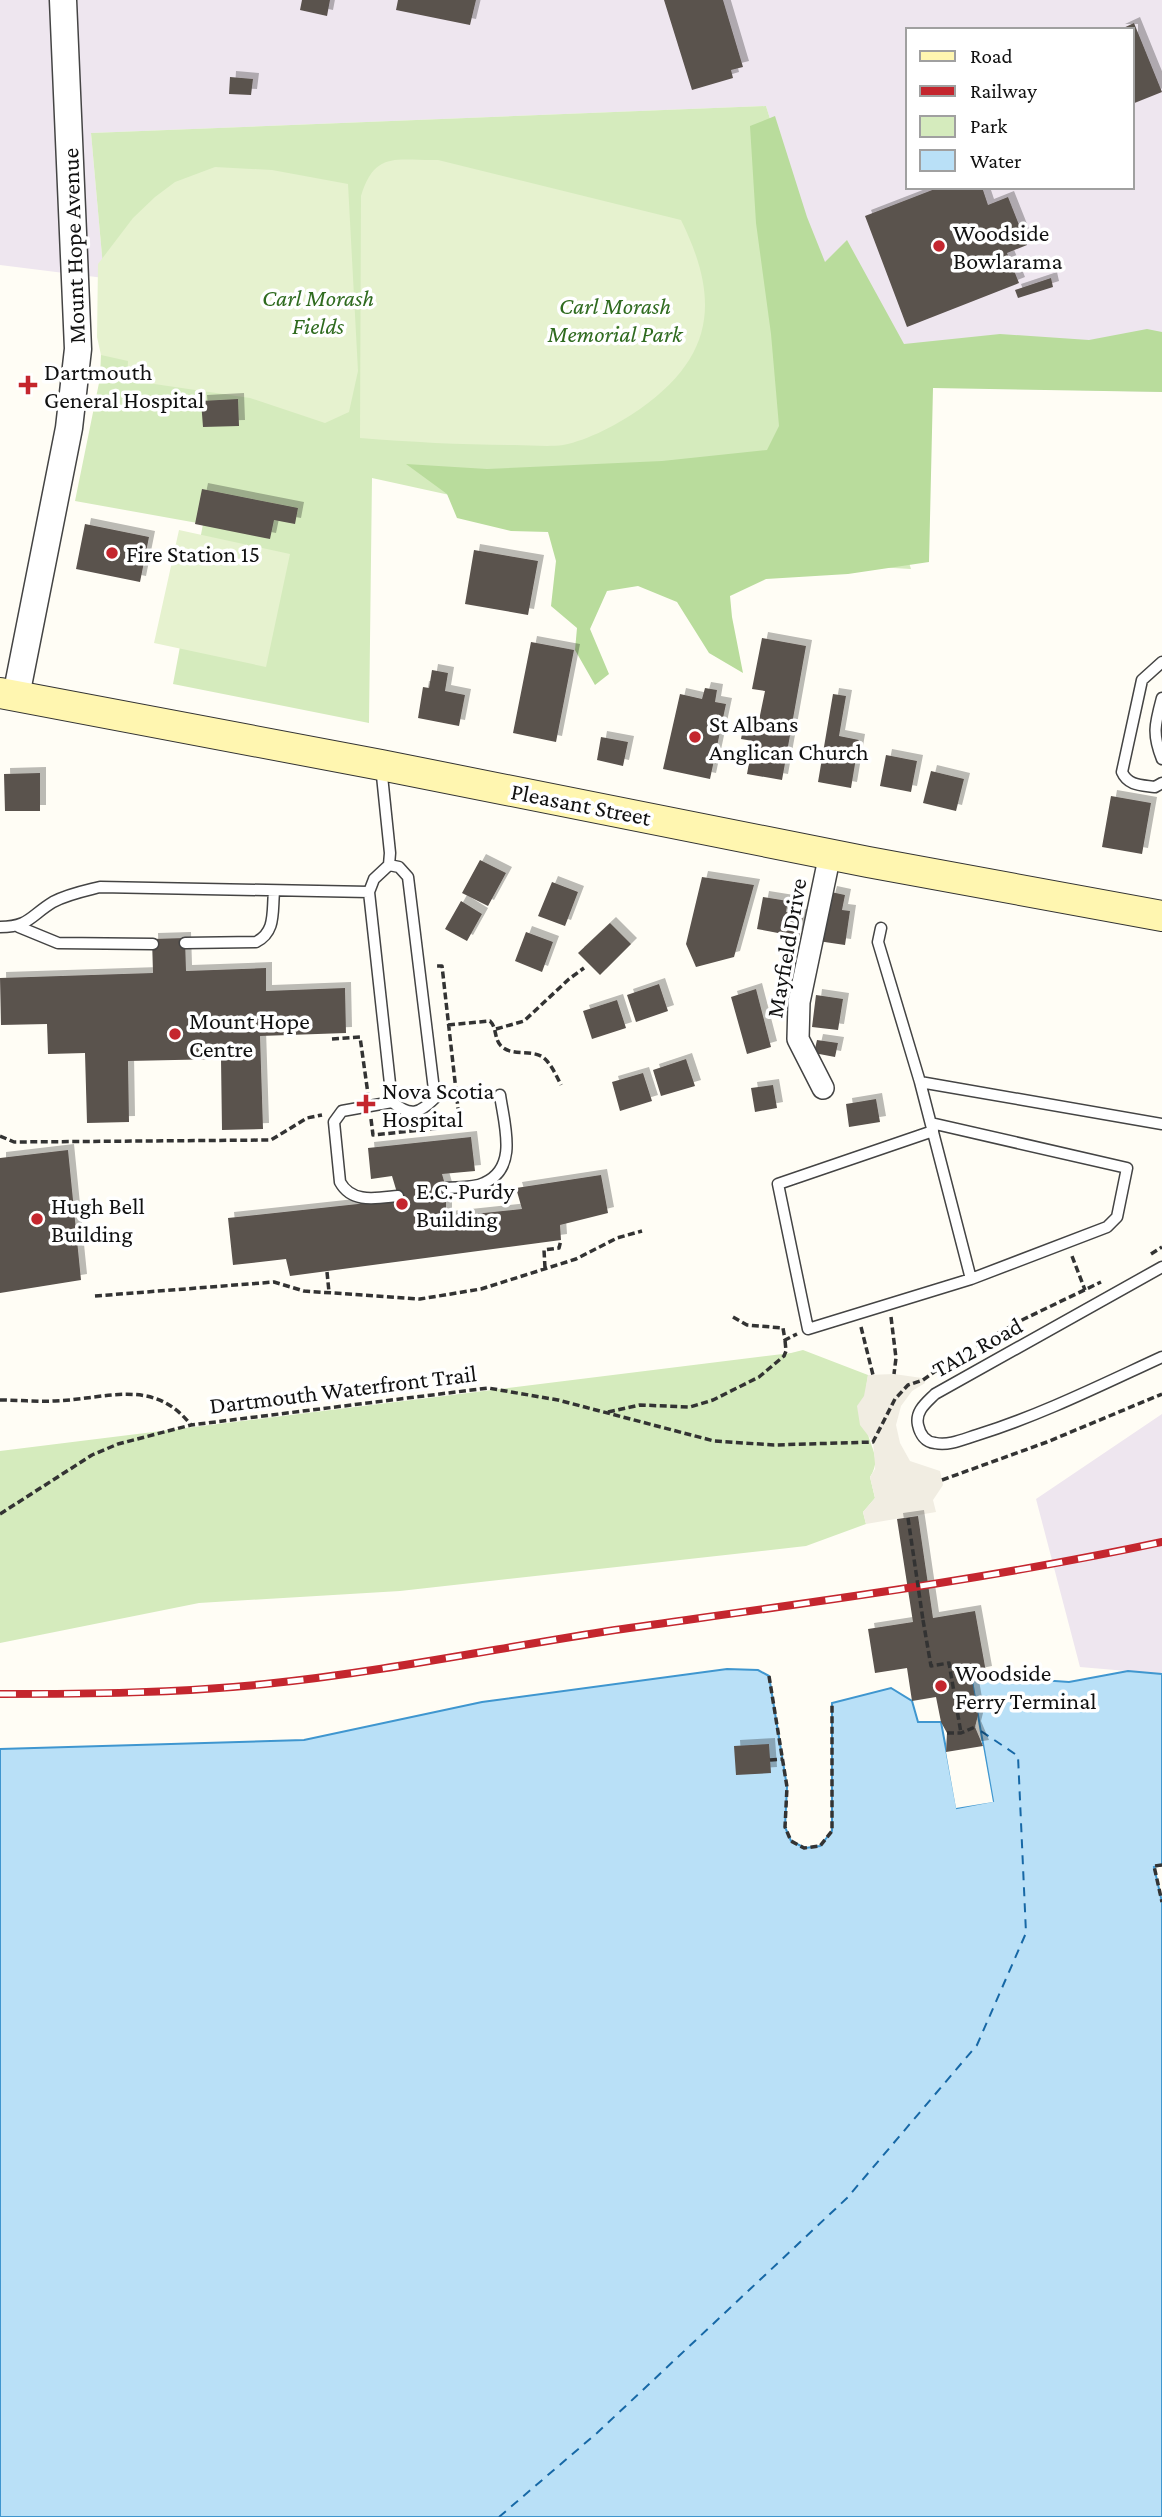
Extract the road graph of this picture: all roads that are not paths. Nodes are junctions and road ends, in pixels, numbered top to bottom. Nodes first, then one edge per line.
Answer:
1 (63, 0) edge
2 (1162, 662) edge
3 (8, 695) edge
4 (1162, 698) edge
5 (1162, 759) edge
6 (381, 765) junction
7 (1162, 783) edge
8 (830, 854) junction
9 (389, 864) junction
10 (274, 892) junction
11 (369, 892) junction
12 (1162, 916) edge
13 (0, 927) edge
14 (19, 927) junction
15 (881, 928) dead end
16 (185, 943) dead end
17 (153, 944) dead end
18 (920, 1082) junction
19 (822, 1088) dead end
20 (500, 1094) dead end
21 (392, 1102) junction
22 (1162, 1124) edge
23 (932, 1127) junction
24 (446, 1188) dead end
25 (398, 1196) dead end
26 (1162, 1267) edge
27 (971, 1279) junction
28 (1162, 1357) edge

1 - 3 street, Mount Hope Avenue
2 - 7 lane
3 - 6 main road, Pleasant Street
4 - 5 lane
6 - 8 main road, Pleasant Street
6 - 9 lane
8 - 12 main road, Pleasant Street
8 - 19 street, Mayfield Drive
9 - 11 lane
9 - 21 lane
10 - 11 lane
10 - 14 lane
10 - 16 lane
11 - 21 lane
13 - 14 lane
14 - 17 lane
15 - 18 lane
18 - 22 lane
18 - 23 lane
20 - 24 lane
21 - 25 lane
23 - 27 lane
23 - 27 lane
23 - 27 lane
26 - 28 lane, TA12 Road

